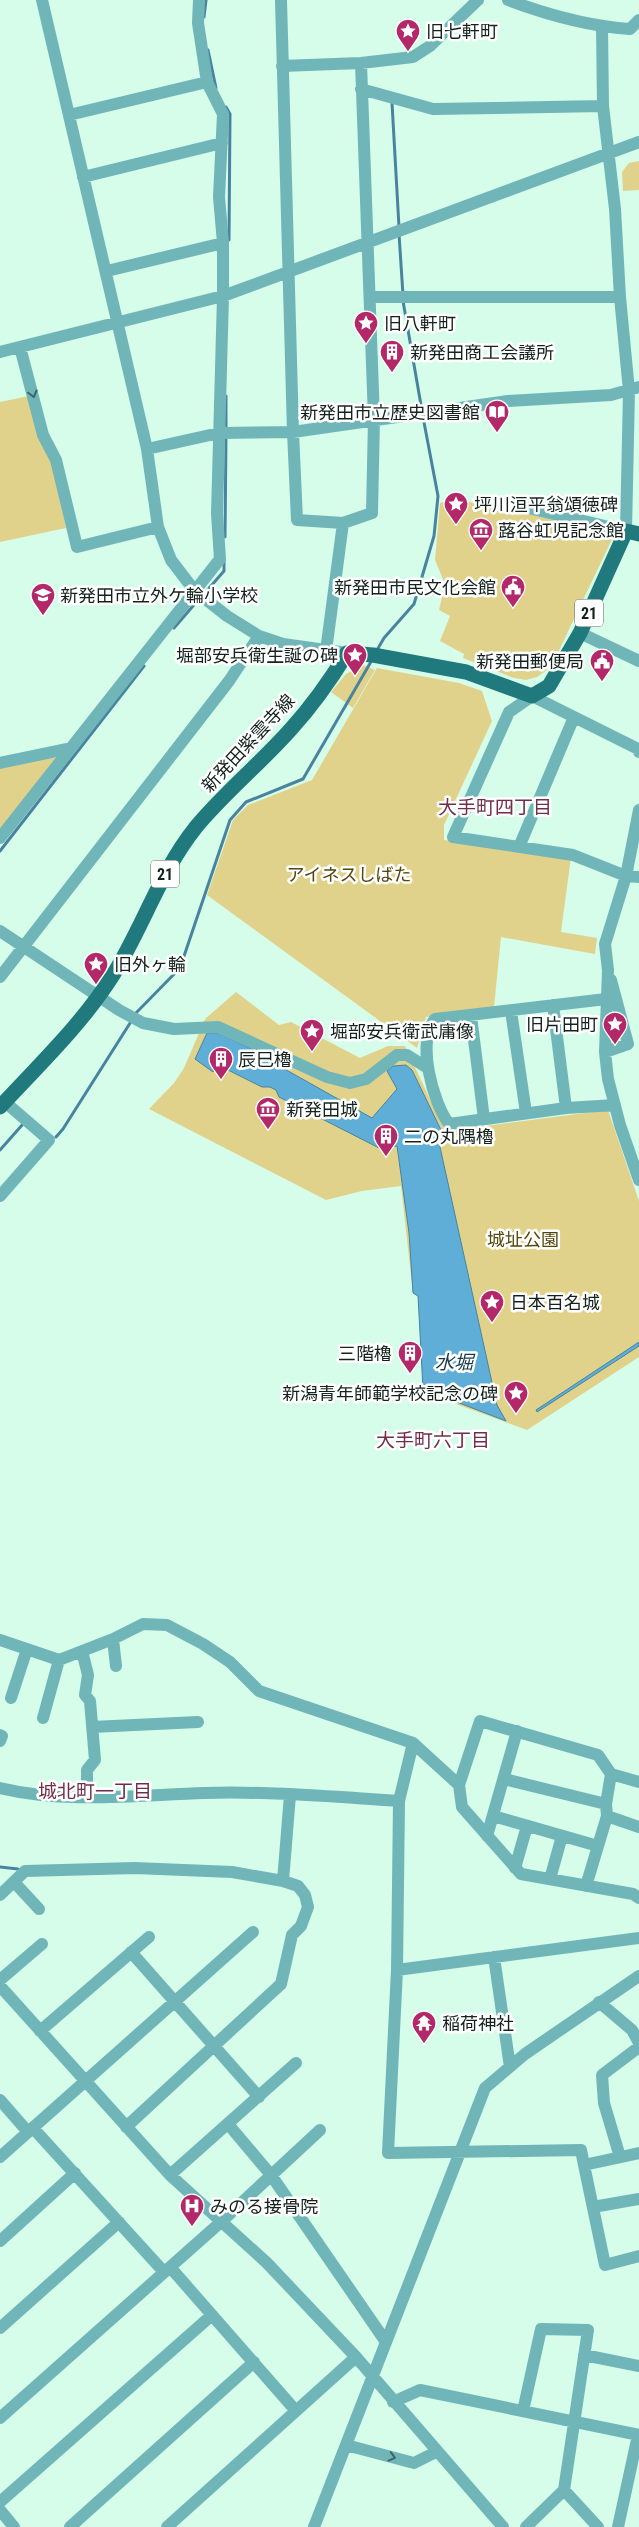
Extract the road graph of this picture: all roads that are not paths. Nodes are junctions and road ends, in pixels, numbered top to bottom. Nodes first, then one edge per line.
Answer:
1 (42, 0) edge
2 (199, 0) edge
3 (281, 0) edge
4 (478, 0) edge
5 (508, 0) edge
6 (639, 20) edge
7 (602, 27) junction
8 (361, 63) junction
9 (282, 66) junction
10 (207, 82) junction
11 (361, 90) junction
12 (603, 106) junction
13 (69, 115) junction
14 (639, 142) edge
15 (222, 143) junction
16 (609, 154) junction
17 (83, 178) junction
18 (367, 241) junction
19 (223, 243) junction
20 (106, 271) junction
21 (289, 273) junction
22 (223, 296) junction
23 (370, 297) junction
24 (620, 297) junction
25 (118, 322) junction
26 (20, 347) junction
27 (0, 352) edge
28 (634, 389) edge
29 (374, 419) junction
30 (292, 432) junction
31 (219, 433) junction
32 (147, 449) junction
33 (634, 488) edge
34 (520, 506) dead end
35 (343, 523) junction
36 (158, 527) junction
37 (632, 532) edge
38 (194, 590) junction
39 (580, 633) junction
40 (259, 636) junction
41 (326, 651) junction
42 (347, 653) junction
43 (639, 661) edge
44 (532, 696) junction
45 (574, 717) junction
46 (71, 748) junction
47 (639, 752) edge
48 (0, 762) edge
49 (639, 810) edge
50 (0, 838) edge
51 (518, 848) junction
52 (626, 876) junction
53 (639, 878) edge
54 (0, 931) edge
55 (24, 946) junction
56 (608, 970) junction
57 (0, 978) edge
58 (99, 996) junction
59 (606, 999) junction
60 (553, 1005) junction
61 (511, 1011) junction
62 (471, 1016) junction
63 (605, 1052) junction
64 (426, 1067) junction
65 (2, 1105) edge
66 (614, 1105) junction
67 (566, 1108) junction
68 (526, 1113) junction
69 (484, 1119) junction
70 (639, 1180) edge
71 (0, 1196) edge
72 (113, 1639) junction
73 (0, 1640) edge
74 (27, 1649) junction
75 (82, 1651) junction
76 (58, 1660) junction
77 (116, 1666) dead end
78 (11, 1698) dead end
79 (43, 1718) dead end
80 (198, 1722) dead end
81 (92, 1727) junction
82 (517, 1731) junction
83 (0, 1736) edge
84 (0, 1742) edge
85 (413, 1743) junction
86 (611, 1774) junction
87 (504, 1778) junction
88 (639, 1782) edge
89 (459, 1784) junction
90 (0, 1788) edge
91 (290, 1795) junction
92 (87, 1797) junction
93 (399, 1801) junction
94 (606, 1810) junction
95 (493, 1816) junction
96 (527, 1826) junction
97 (639, 1827) edge
98 (487, 1836) junction
99 (562, 1836) junction
100 (598, 1846) junction
101 (515, 1868) junction
102 (550, 1880) junction
103 (283, 1881) junction
104 (14, 1882) junction
105 (586, 1886) junction
106 (637, 1894) edge
107 (0, 1895) edge
108 (39, 1909) dead end
109 (253, 1932) dead end
110 (149, 1937) dead end
111 (639, 1938) edge
112 (42, 1944) dead end
113 (131, 1952) junction
114 (494, 1957) junction
115 (397, 1970) junction
116 (639, 1976) edge
117 (0, 1980) edge
118 (0, 1986) edge
119 (176, 2002) junction
120 (599, 2002) junction
121 (40, 2031) junction
122 (639, 2045) edge
123 (214, 2046) junction
124 (296, 2063) dead end
125 (510, 2067) junction
126 (86, 2081) junction
127 (259, 2097) junction
128 (0, 2100) edge
129 (228, 2124) junction
130 (126, 2127) junction
131 (31, 2130) junction
132 (320, 2130) dead end
133 (461, 2151) junction
134 (639, 2153) edge
135 (0, 2157) edge
136 (620, 2157) junction
137 (584, 2165) junction
138 (74, 2173) junction
139 (170, 2175) junction
140 (271, 2175) junction
141 (639, 2198) edge
142 (593, 2207) junction
143 (222, 2221) junction
144 (120, 2222) junction
145 (0, 2241) edge
146 (639, 2256) edge
147 (167, 2269) junction
148 (212, 2315) junction
149 (0, 2328) edge
150 (386, 2342) junction
151 (584, 2355) junction
152 (356, 2357) junction
153 (254, 2362) junction
154 (639, 2366) edge
155 (372, 2376) junction
156 (392, 2402) junction
157 (296, 2411) junction
158 (523, 2412) junction
159 (0, 2418) edge
160 (573, 2422) junction
161 (639, 2435) edge
162 (346, 2445) junction
163 (436, 2452) junction
164 (564, 2490) junction
165 (0, 2502) edge
166 (0, 2510) edge
167 (14, 2527) edge
168 (70, 2527) edge
169 (167, 2527) edge
170 (314, 2527) edge
171 (503, 2527) edge
172 (526, 2527) edge
173 (598, 2527) edge
174 (618, 2527) edge

1 - 13 street
2 - 10 street
3 - 9 street
4 - 8 street
5 - 7 street
6 - 7 street
7 - 12 street
8 - 9 street
8 - 11 street
9 - 21 street
10 - 13 street
10 - 15 street
11 - 12 street
11 - 18 street
12 - 16 street
13 - 17 street
14 - 16 street
15 - 17 street
15 - 19 street
16 - 18 street
16 - 24 street
17 - 20 street
18 - 21 street
18 - 23 street
19 - 20 street
19 - 22 street
20 - 25 street
21 - 22 street
21 - 30 street
22 - 25 street
22 - 31 street
23 - 24 street
23 - 29 street
24 - 28 street
25 - 26 street
25 - 32 street
26 - 27 street
26 -> 36 street
28 - 29 street
28 - 33 street
29 - 30 street
29 - 35 street
30 - 31 street
30 - 35 street
31 - 32 street
31 - 38 street
32 - 36 street
33 - 37 street
34 - 37 street
35 - 41 street
36 - 38 street
37 - 39 main road, 21
38 - 40 street
38 - 46 street
39 - 43 street
39 - 44 main road, 21
40 - 41 street
40 - 55 street
41 - 42 street
42 - 44 main road
42 - 58 main road, 新発田紫雲寺線 / 21
44 - 45 street
44 - 51 street
45 - 47 street
45 - 51 street
46 - 48 street
46 - 50 street
49 - 52 street
51 - 52 street
52 - 53 street
52 - 56 street
54 - 55 street
55 - 57 street
55 - 58 street
56 - 59 street
56 - 63 street
58 - 64 street
58 - 65 main road, 新発田紫雲寺線 / 21
59 - 60 street
59 - 63 street
60 - 61 street
60 - 67 street
61 - 62 street
61 - 68 street
62 - 64 street
62 - 69 street
63 - 66 street
64 - 69 street
65 - 71 street
66 - 67 street
66 - 70 street
67 - 68 street
68 - 69 street
72 - 75 street
72 - 77 street
72 - 85 street
73 - 74 street
74 - 76 street
74 - 78 street
75 - 76 street
75 - 81 street
76 - 79 street
80 - 81 street
81 - 92 street
82 - 86 street
82 - 87 street
82 - 89 street
83 - 84 street
85 - 89 street
85 - 93 street
86 - 88 street
86 - 94 street
87 - 94 street
87 - 95 street
89 - 98 street
90 - 92 street
91 - 92 street
91 - 93 street
91 - 103 street
93 - 115 street
94 - 97 street
94 - 100 street
95 - 96 street
95 - 98 street
96 - 99 street
96 - 101 street
98 - 101 street
99 - 100 street
99 - 102 street
100 - 105 street
101 - 102 street
102 - 105 street
103 - 104 street
103 - 123 street
104 - 107 street
104 - 108 street
105 - 106 street
109 - 119 street
110 - 113 street
111 - 114 street
112 - 117 street
113 - 119 street
113 - 121 street
114 - 115 street
114 - 125 street
115 - 133 street
116 - 120 street
118 - 121 street
119 - 123 street
119 - 126 street
120 - 122 street
120 - 125 street
121 - 126 street
122 - 136 street
123 - 127 street
123 - 130 street
124 - 127 street
125 - 133 street
126 - 130 street
126 - 131 street
127 - 129 street
128 - 131 street
129 - 139 street
129 - 140 street
130 - 139 street
131 - 135 street
131 - 138 street
132 - 140 street
133 - 137 street
133 - 150 street
134 - 136 street
136 - 137 street
137 - 142 street
138 - 144 street
138 - 145 street
139 - 143 street
140 - 143 street
140 - 150 street
141 - 142 street
142 - 146 street
143 - 147 street
143 - 152 street
144 - 147 street
144 - 149 street
147 - 148 street
147 - 159 street
148 - 153 street
148 - 165 street
150 - 155 street
151 - 154 street
151 - 158 street
151 - 160 street
152 - 155 street
152 - 157 street
153 - 157 street
153 - 168 street
155 - 156 street
155 - 162 street
156 - 158 street
156 - 163 street
157 - 169 street
158 - 160 street
160 - 161 street
160 - 164 street
161 - 174 street
162 -> 163 street
162 - 170 street
163 - 171 street
164 - 172 street
164 - 173 street
166 - 167 street

